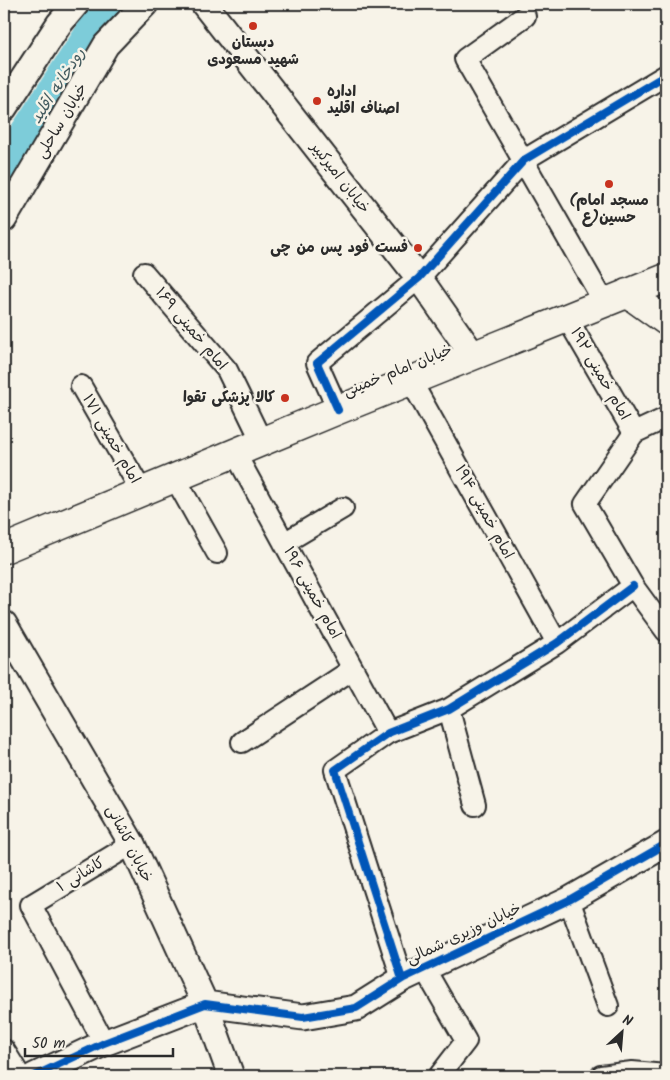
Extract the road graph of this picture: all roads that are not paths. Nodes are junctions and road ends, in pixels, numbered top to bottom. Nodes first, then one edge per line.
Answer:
1 (76, 4) edge
2 (145, 4) edge
3 (204, 4) edge
4 (525, 16) dead end
5 (666, 75) edge
6 (4, 108) edge
7 (524, 160) junction
8 (4, 219) edge
9 (144, 273) dead end
10 (419, 278) junction
11 (666, 278) edge
12 (616, 298) junction
13 (566, 318) junction
14 (666, 321) edge
15 (473, 355) junction
16 (411, 380) junction
17 (81, 386) dead end
18 (338, 410) junction
19 (666, 418) edge
20 (634, 433) junction
21 (262, 442) junction
22 (235, 453) junction
23 (175, 478) junction
24 (142, 492) junction
25 (343, 508) dead end
26 (284, 542) junction
27 (5, 547) edge
28 (217, 553) dead end
29 (633, 586) junction
30 (4, 624) edge
31 (666, 631) edge
32 (557, 643) junction
33 (354, 669) junction
34 (449, 709) junction
35 (388, 733) junction
36 (242, 742) dead end
37 (475, 805) dead end
38 (132, 844) junction
39 (666, 844) edge
40 (569, 900) junction
41 (424, 968) junction
42 (402, 979) junction
43 (205, 1004) junction
44 (608, 1006) dead end
45 (104, 1043) junction
46 (4, 1050) edge
47 (35, 1075) edge
48 (666, 1075) edge
49 (231, 1076) edge
50 (439, 1076) edge
51 (601, 1076) edge

1 - 6 street
2 - 8 street, خیابان ساحلی
3 - 10 street, خیابان امیرکبیر
4 - 7 street
5 - 7 street
7 - 10 street
7 - 12 street
9 - 21 street, امام خمینی ۱۶۹
10 - 15 street, خیابان امیرکبیر
10 - 18 street
11 - 12 main road, خیابان امام خمینی
12 - 13 main road, خیابان امام خمینی
12 - 14 main road
13 - 15 main road, خیابان امام خمینی
13 - 20 street, امام خمینی ۱۹۲
15 - 16 main road, خیابان امام خمینی
16 - 18 main road, خیابان امام خمینی
16 - 32 street, امام خمینی ۱۹۴
17 - 24 street, امام خمینی ۱۷۱
18 - 21 main road, خیابان امام خمینی
19 - 20 street
20 - 29 street, امام خمینی ۱۹۲
21 - 22 main road, خیابان امام خمینی
22 - 23 main road, خیابان امام خمینی
22 - 26 street, امام خمینی ۱۹۶
23 - 24 main road, خیابان امام خمینی
23 - 28 street
24 - 27 main road, خیابان امام خمینی
25 - 26 street
26 - 33 street, امام خمینی ۱۹۶
29 - 31 street, امام خمینی ۱۹۲
29 - 32 street
30 - 38 street, خیابان کاشانی
32 - 34 street
33 - 35 street, امام خمینی ۱۹۶
33 - 36 street
34 - 35 street
34 - 37 street
35 - 42 street
38 - 43 street, خیابان کاشانی
38 - 45 street, کاشانی ۱
39 - 40 street, خیابان وزیری شمالی
40 - 41 street, خیابان وزیری شمالی
40 - 44 street
41 - 42 street, خیابان وزیری شمالی
41 - 50 street
42 - 43 street, خیابان وزیری شمالی
43 - 45 street
43 - 49 street, خیابان کاشانی
45 - 47 street
46 - 47 street
48 - 51 street

